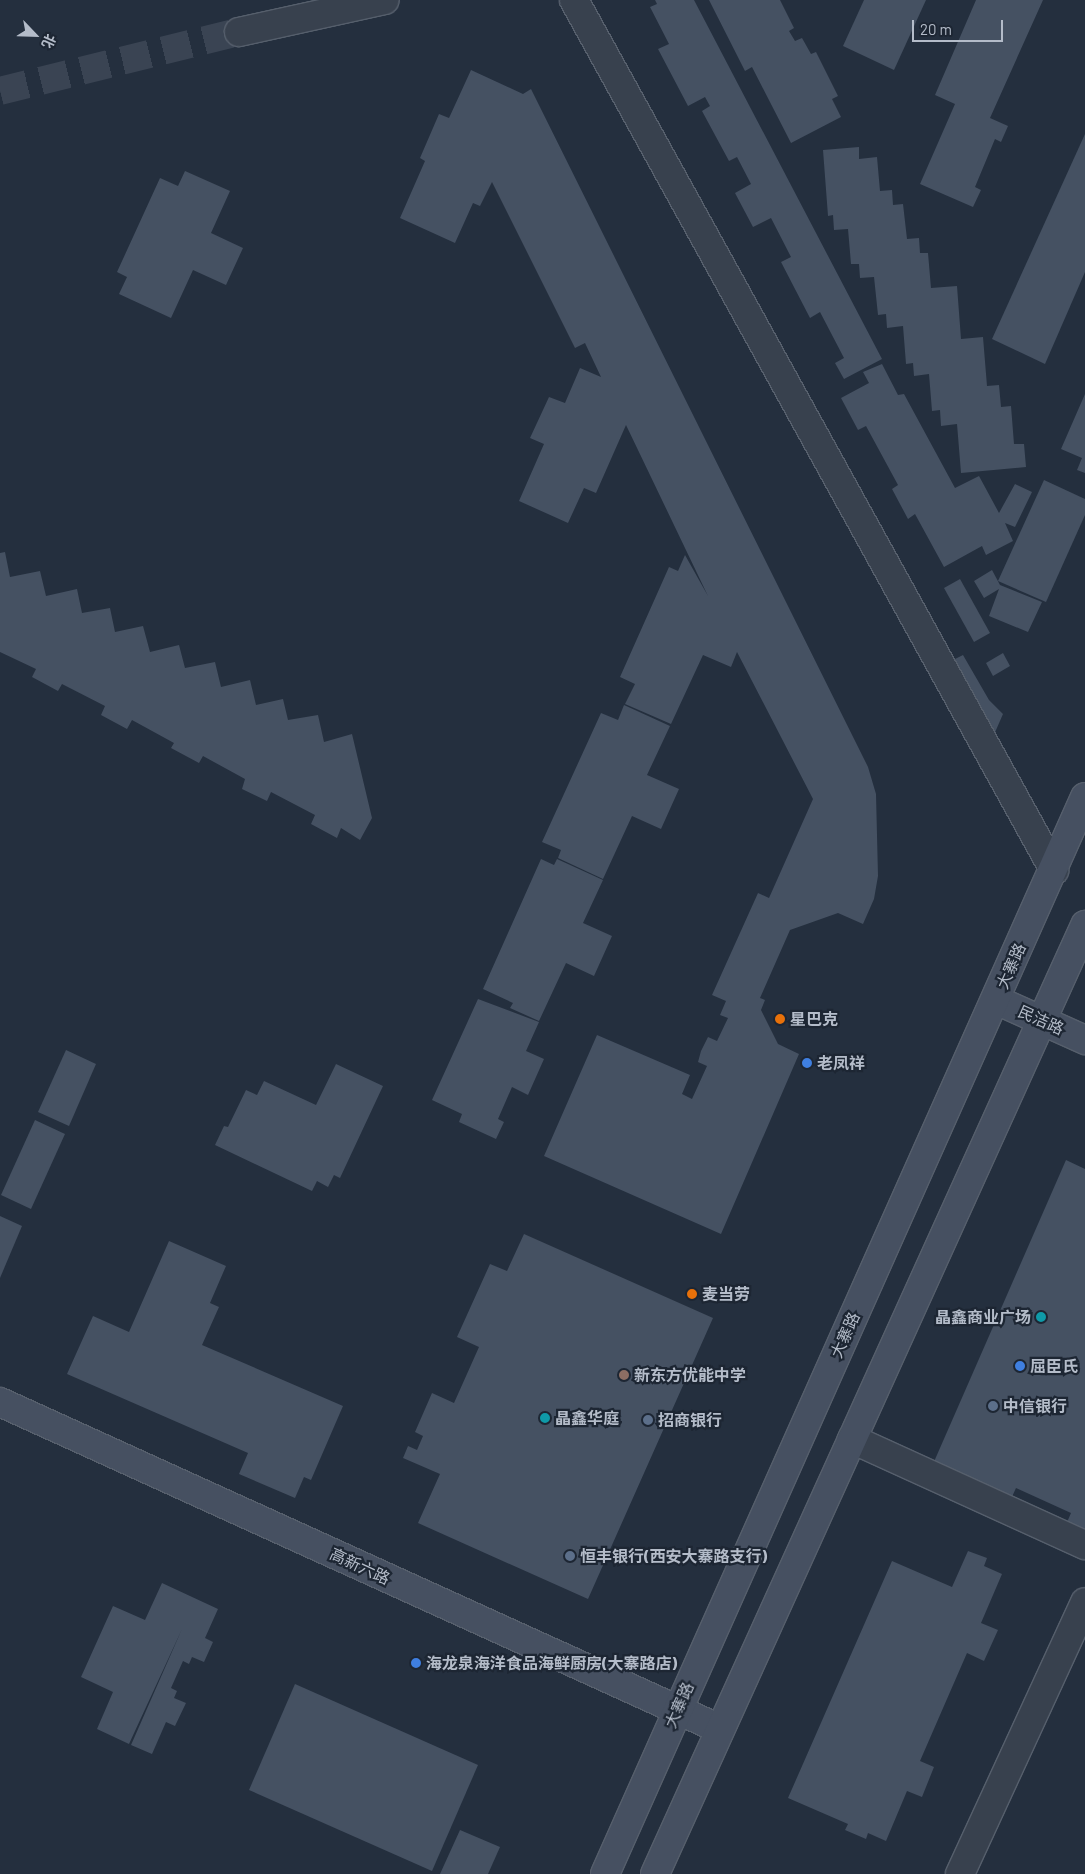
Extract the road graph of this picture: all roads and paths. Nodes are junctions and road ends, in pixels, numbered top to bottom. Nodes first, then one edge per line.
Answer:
1 (385, 0) edge
2 (574, 0) edge
3 (239, 32) tunnel mouth
4 (1085, 797) edge
5 (1054, 870) junction
6 (1085, 925) edge
7 (996, 1000) junction
8 (1040, 1021) junction
9 (1085, 1040) edge
10 (0, 1402) edge
11 (852, 1439) junction
12 (1085, 1545) edge
13 (1085, 1602) edge
14 (676, 1711) junction
15 (720, 1729) junction
16 (605, 1874) edge
17 (655, 1874) edge
18 (960, 1874) edge

1 - 3 street
2 - 5 street
4 - 5 main road, 大寨路
5 - 7 main road, 大寨路
6 - 8 main road
7 - 8 main road, 民洁路
7 - 14 main road, 大寨路
8 - 9 main road, 民洁路
8 - 11 main road
10 - 14 main road, 高新六路
11 - 12 street
11 - 15 main road
13 - 18 street
14 - 15 main road, 高新六路
14 - 16 main road, 大寨路
15 - 17 main road

